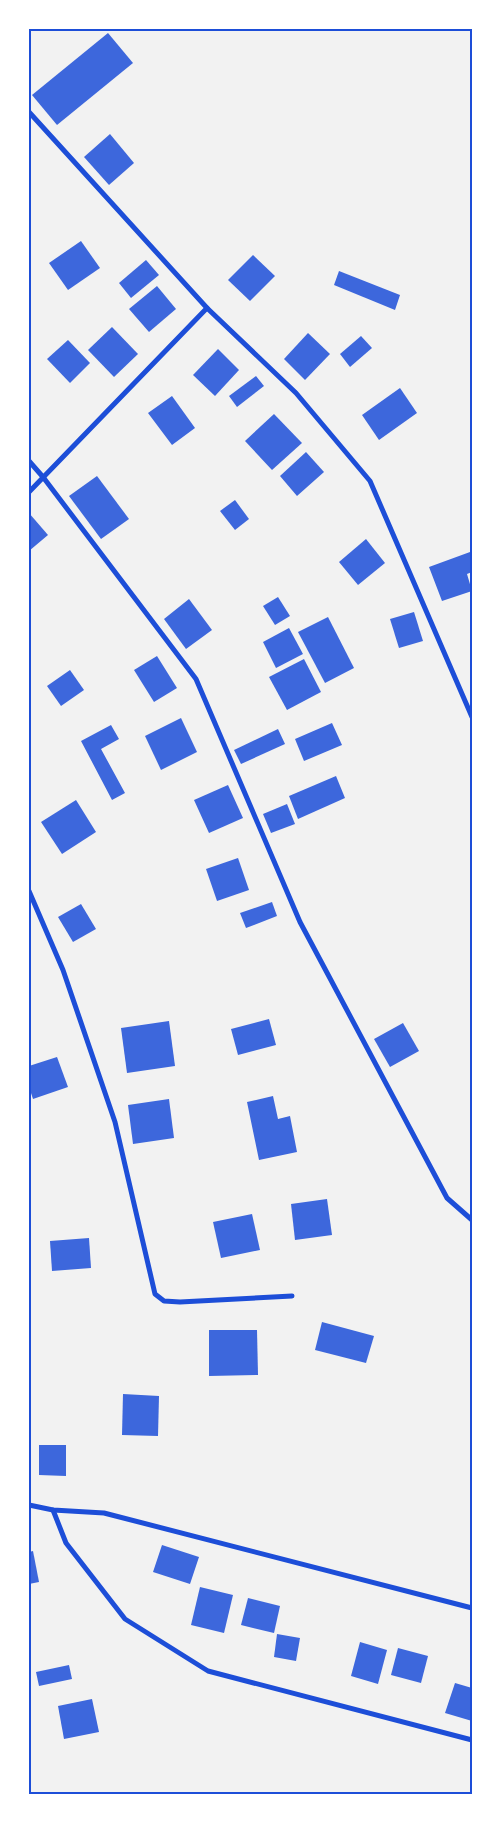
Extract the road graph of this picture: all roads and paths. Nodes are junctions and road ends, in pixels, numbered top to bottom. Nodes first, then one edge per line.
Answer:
1 (29, 112) edge
2 (207, 308) junction
3 (29, 461) edge
4 (43, 477) junction
5 (29, 492) edge
6 (472, 717) edge
7 (29, 892) edge
8 (472, 1220) edge
9 (292, 1296) dead end
10 (29, 1505) edge
11 (53, 1510) junction
12 (472, 1608) edge
13 (472, 1740) edge

1 - 2 street
2 - 4 street
2 - 6 street
3 - 4 street
4 - 5 street
4 - 8 street
7 - 9 street
10 - 11 street
11 - 12 street
11 - 13 street

